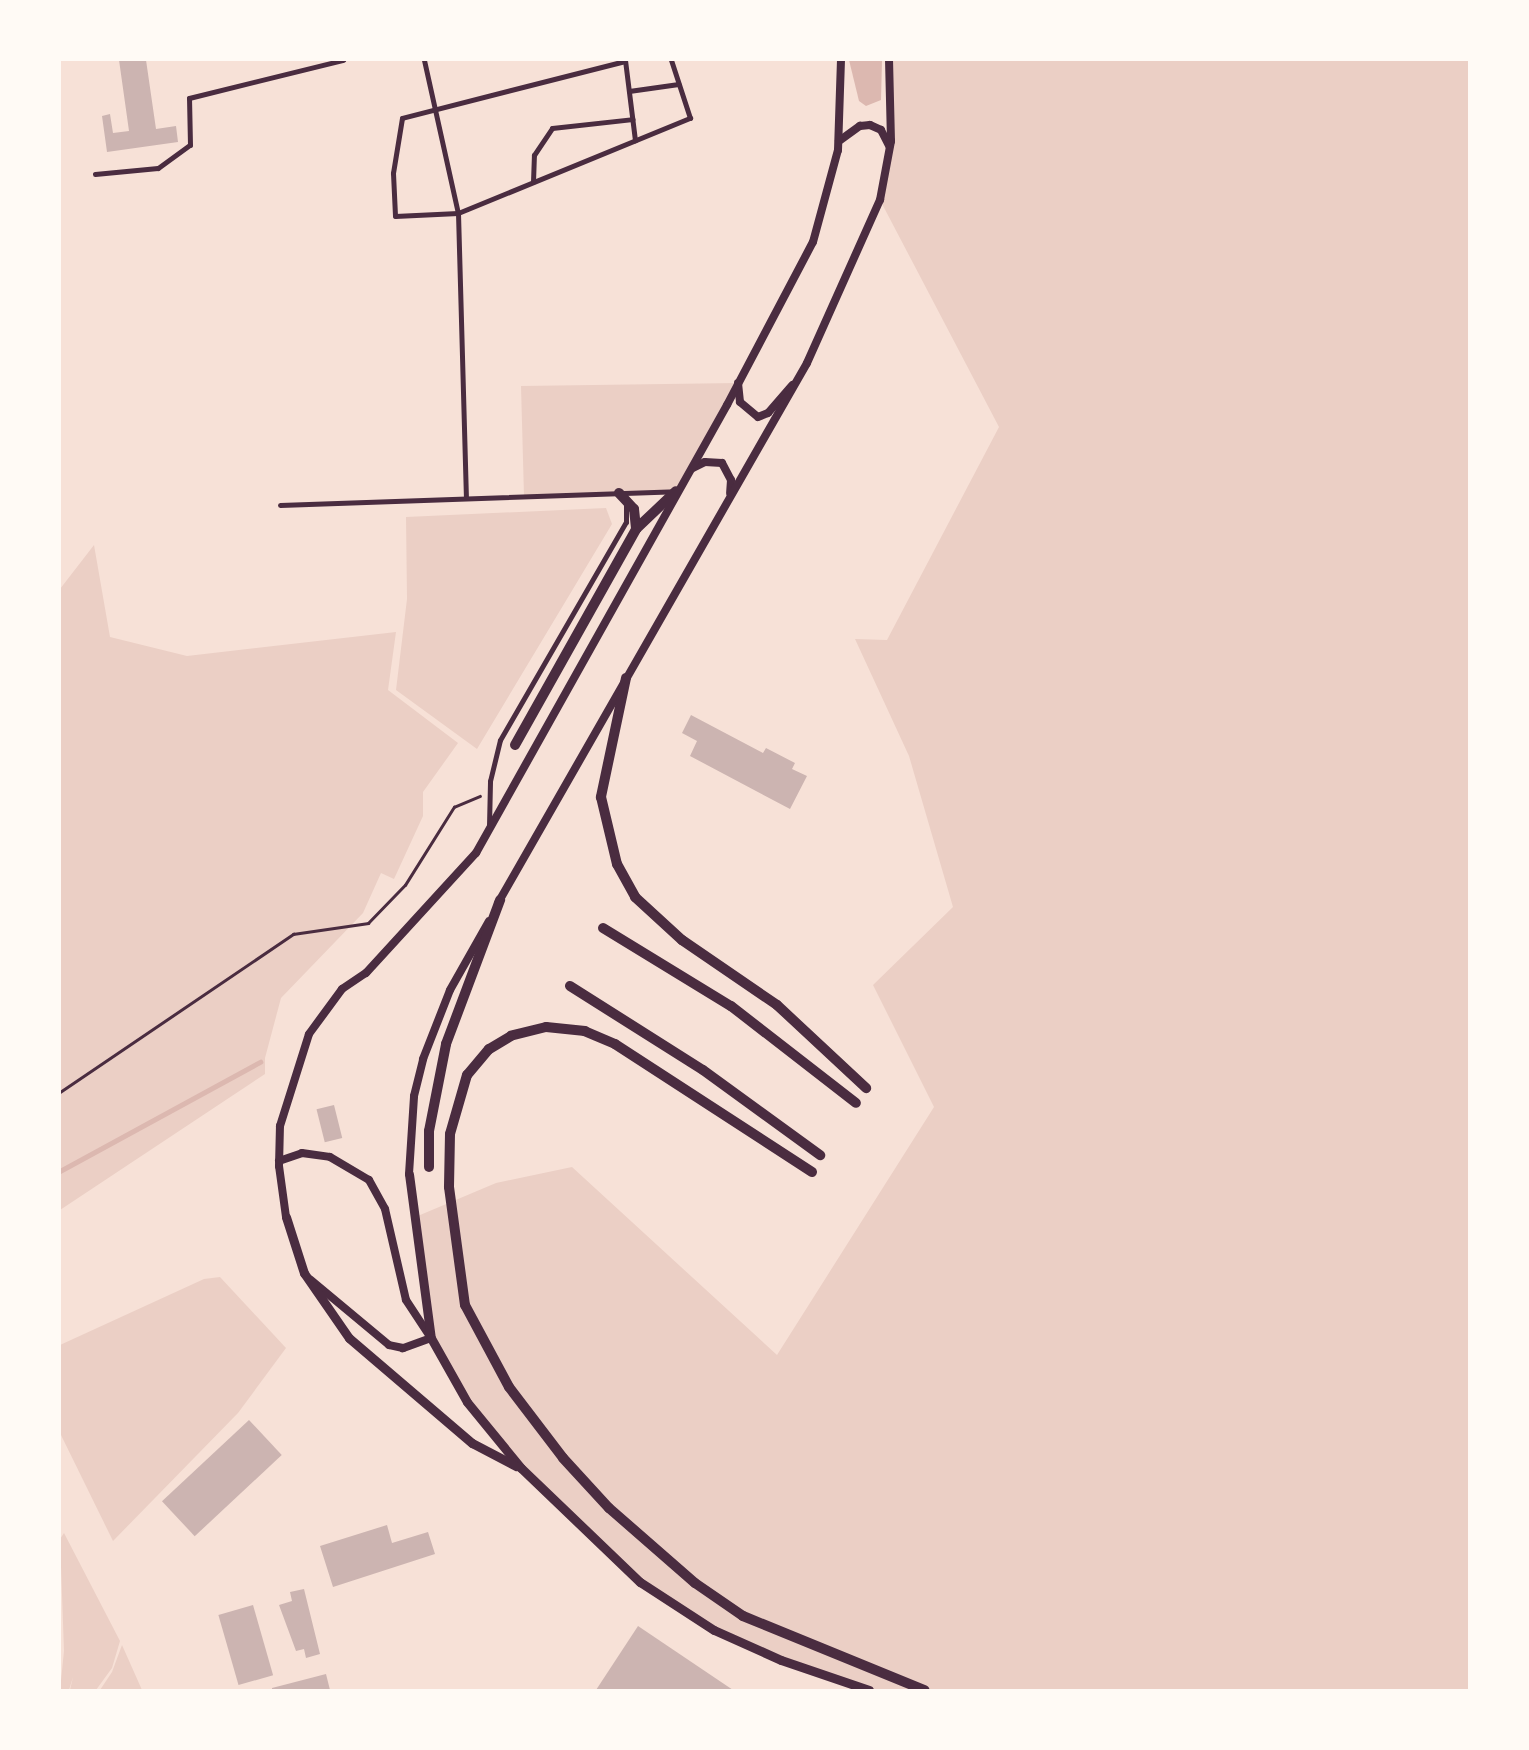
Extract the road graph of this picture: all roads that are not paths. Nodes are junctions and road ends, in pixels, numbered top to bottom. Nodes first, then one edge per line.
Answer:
1 (343, 60) edge
2 (424, 60) edge
3 (625, 60) edge
4 (671, 60) edge
5 (841, 60) edge
6 (889, 60) edge
7 (679, 84) junction
8 (629, 92) junction
9 (435, 108) junction
10 (633, 119) junction
11 (635, 140) junction
12 (839, 141) junction
13 (890, 149) junction
14 (95, 174) dead end
15 (533, 182) junction
16 (457, 213) junction
17 (796, 382) junction
18 (738, 383) junction
19 (691, 469) junction
20 (676, 491) junction
21 (619, 493) junction
22 (466, 498) junction
23 (728, 499) junction
24 (280, 505) dead end
25 (636, 529) junction
26 (626, 678) junction
27 (515, 745) dead end
28 (489, 828) junction
29 (500, 900) junction
30 (603, 928) dead end
31 (570, 986) dead end
32 (866, 1088) dead end
33 (856, 1103) dead end
34 (820, 1155) dead end
35 (279, 1161) junction
36 (429, 1167) dead end
37 (812, 1172) dead end
38 (409, 1174) joint
39 (286, 1217) joint
40 (304, 1273) junction
41 (431, 1338) junction
42 (521, 1468) junction
43 (869, 1690) edge
44 (924, 1690) edge

1 - 14 street
2 - 9 street
3 - 8 street
3 - 9 street
4 - 7 street
5 - 12 main road
6 - 13 main road
7 - 8 street
7 - 11 street
8 - 10 street
9 - 16 street
9 - 16 street
10 - 11 street
10 - 15 street
11 - 15 street
12 - 13 main road
12 - 18 main road
13 - 17 main road
15 - 16 street
16 - 22 street
17 - 18 main road
17 - 23 main road
18 - 19 main road
19 - 20 main road
19 - 23 main road
20 - 21 street
20 - 25 highway
20 - 28 main road
21 - 22 street
21 - 25 highway
21 - 28 street
22 - 24 street
23 - 26 main road
25 - 27 highway
26 - 29 main road
26 - 32 highway
28 - 35 main road
29 - 36 highway
29 - 38 main road
30 - 33 highway
31 - 34 highway
35 - 39 main road
35 - 41 main road
37 - 44 highway
38 - 41 main road
39 - 40 main road
40 - 41 main road
40 - 42 main road
41 - 42 main road
42 - 43 main road

